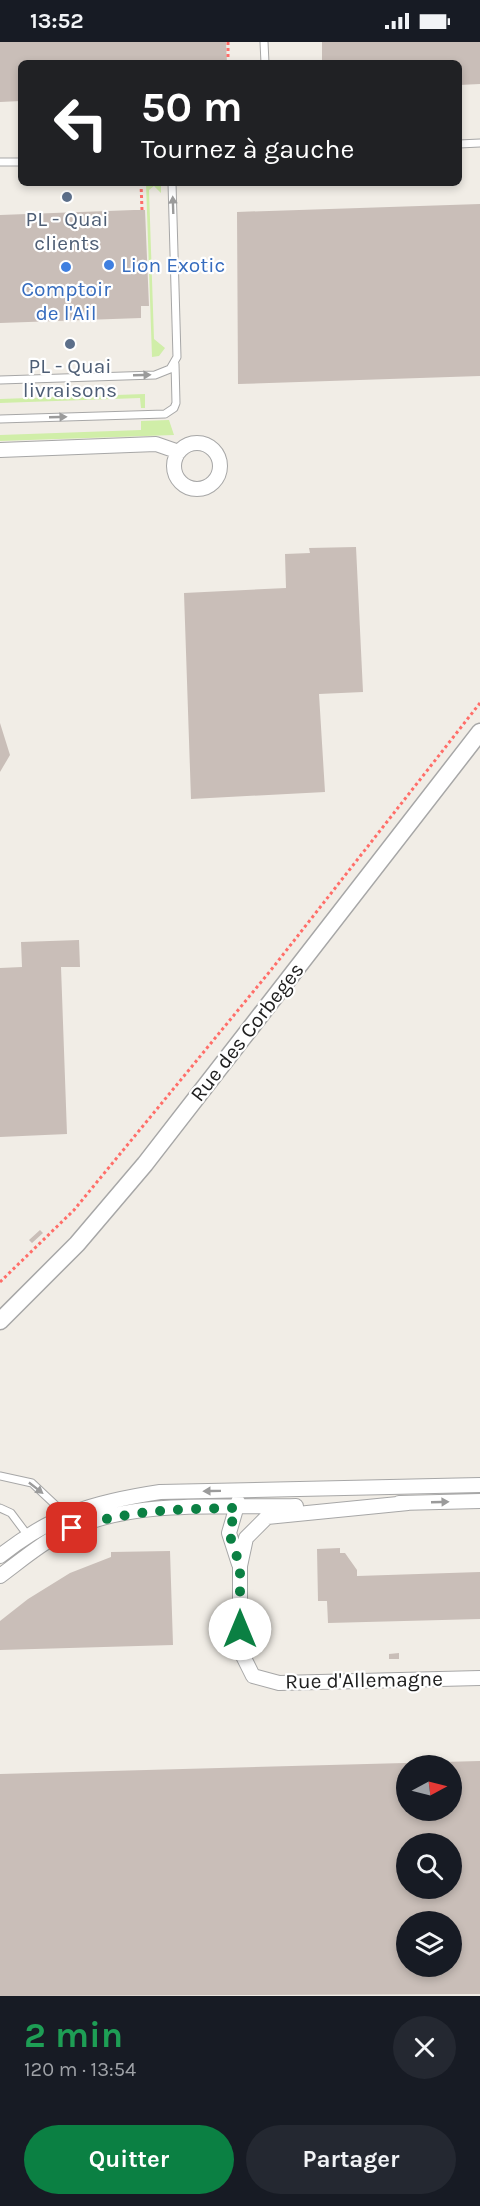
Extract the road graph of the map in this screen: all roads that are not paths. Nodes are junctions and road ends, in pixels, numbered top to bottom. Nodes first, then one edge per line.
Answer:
1 (264, 42) edge
2 (265, 60) edge
3 (480, 143) edge
4 (462, 144) edge
5 (0, 162) edge
6 (18, 162) edge
7 (172, 186) edge
8 (175, 364) junction
9 (0, 380) edge
10 (0, 419) edge
11 (0, 450) edge
12 (178, 452) dead end
13 (480, 732) edge
14 (0, 1321) edge
15 (0, 1476) edge
16 (480, 1485) edge
17 (376, 1488) junction
18 (480, 1501) edge
19 (408, 1503) junction
20 (0, 1508) edge
21 (236, 1508) junction
22 (66, 1514) junction
23 (28, 1534) junction
24 (36, 1550) junction
25 (0, 1556) edge
26 (240, 1566) junction
27 (0, 1576) edge
28 (480, 1678) edge

1 - 2 lane
3 - 4 lane
5 - 6 lane
8 -> 7 lane
9 -> 8 lane
10 -> 8 lane
11 - 12 street
13 - 14 street, Rue des Corbeges
15 -> 22 lane
16 - 17 street
17 - 21 street
17 -> 22 street
19 -> 18 street
19 - 21 street
19 - 26 street, Rue d'Allemagne
20 - 23 lane
21 - 24 street
21 - 26 street, Rue d'Allemagne
22 - 23 street
23 - 24 lane
23 - 25 street
24 - 27 street
26 - 28 street, Rue d'Allemagne

